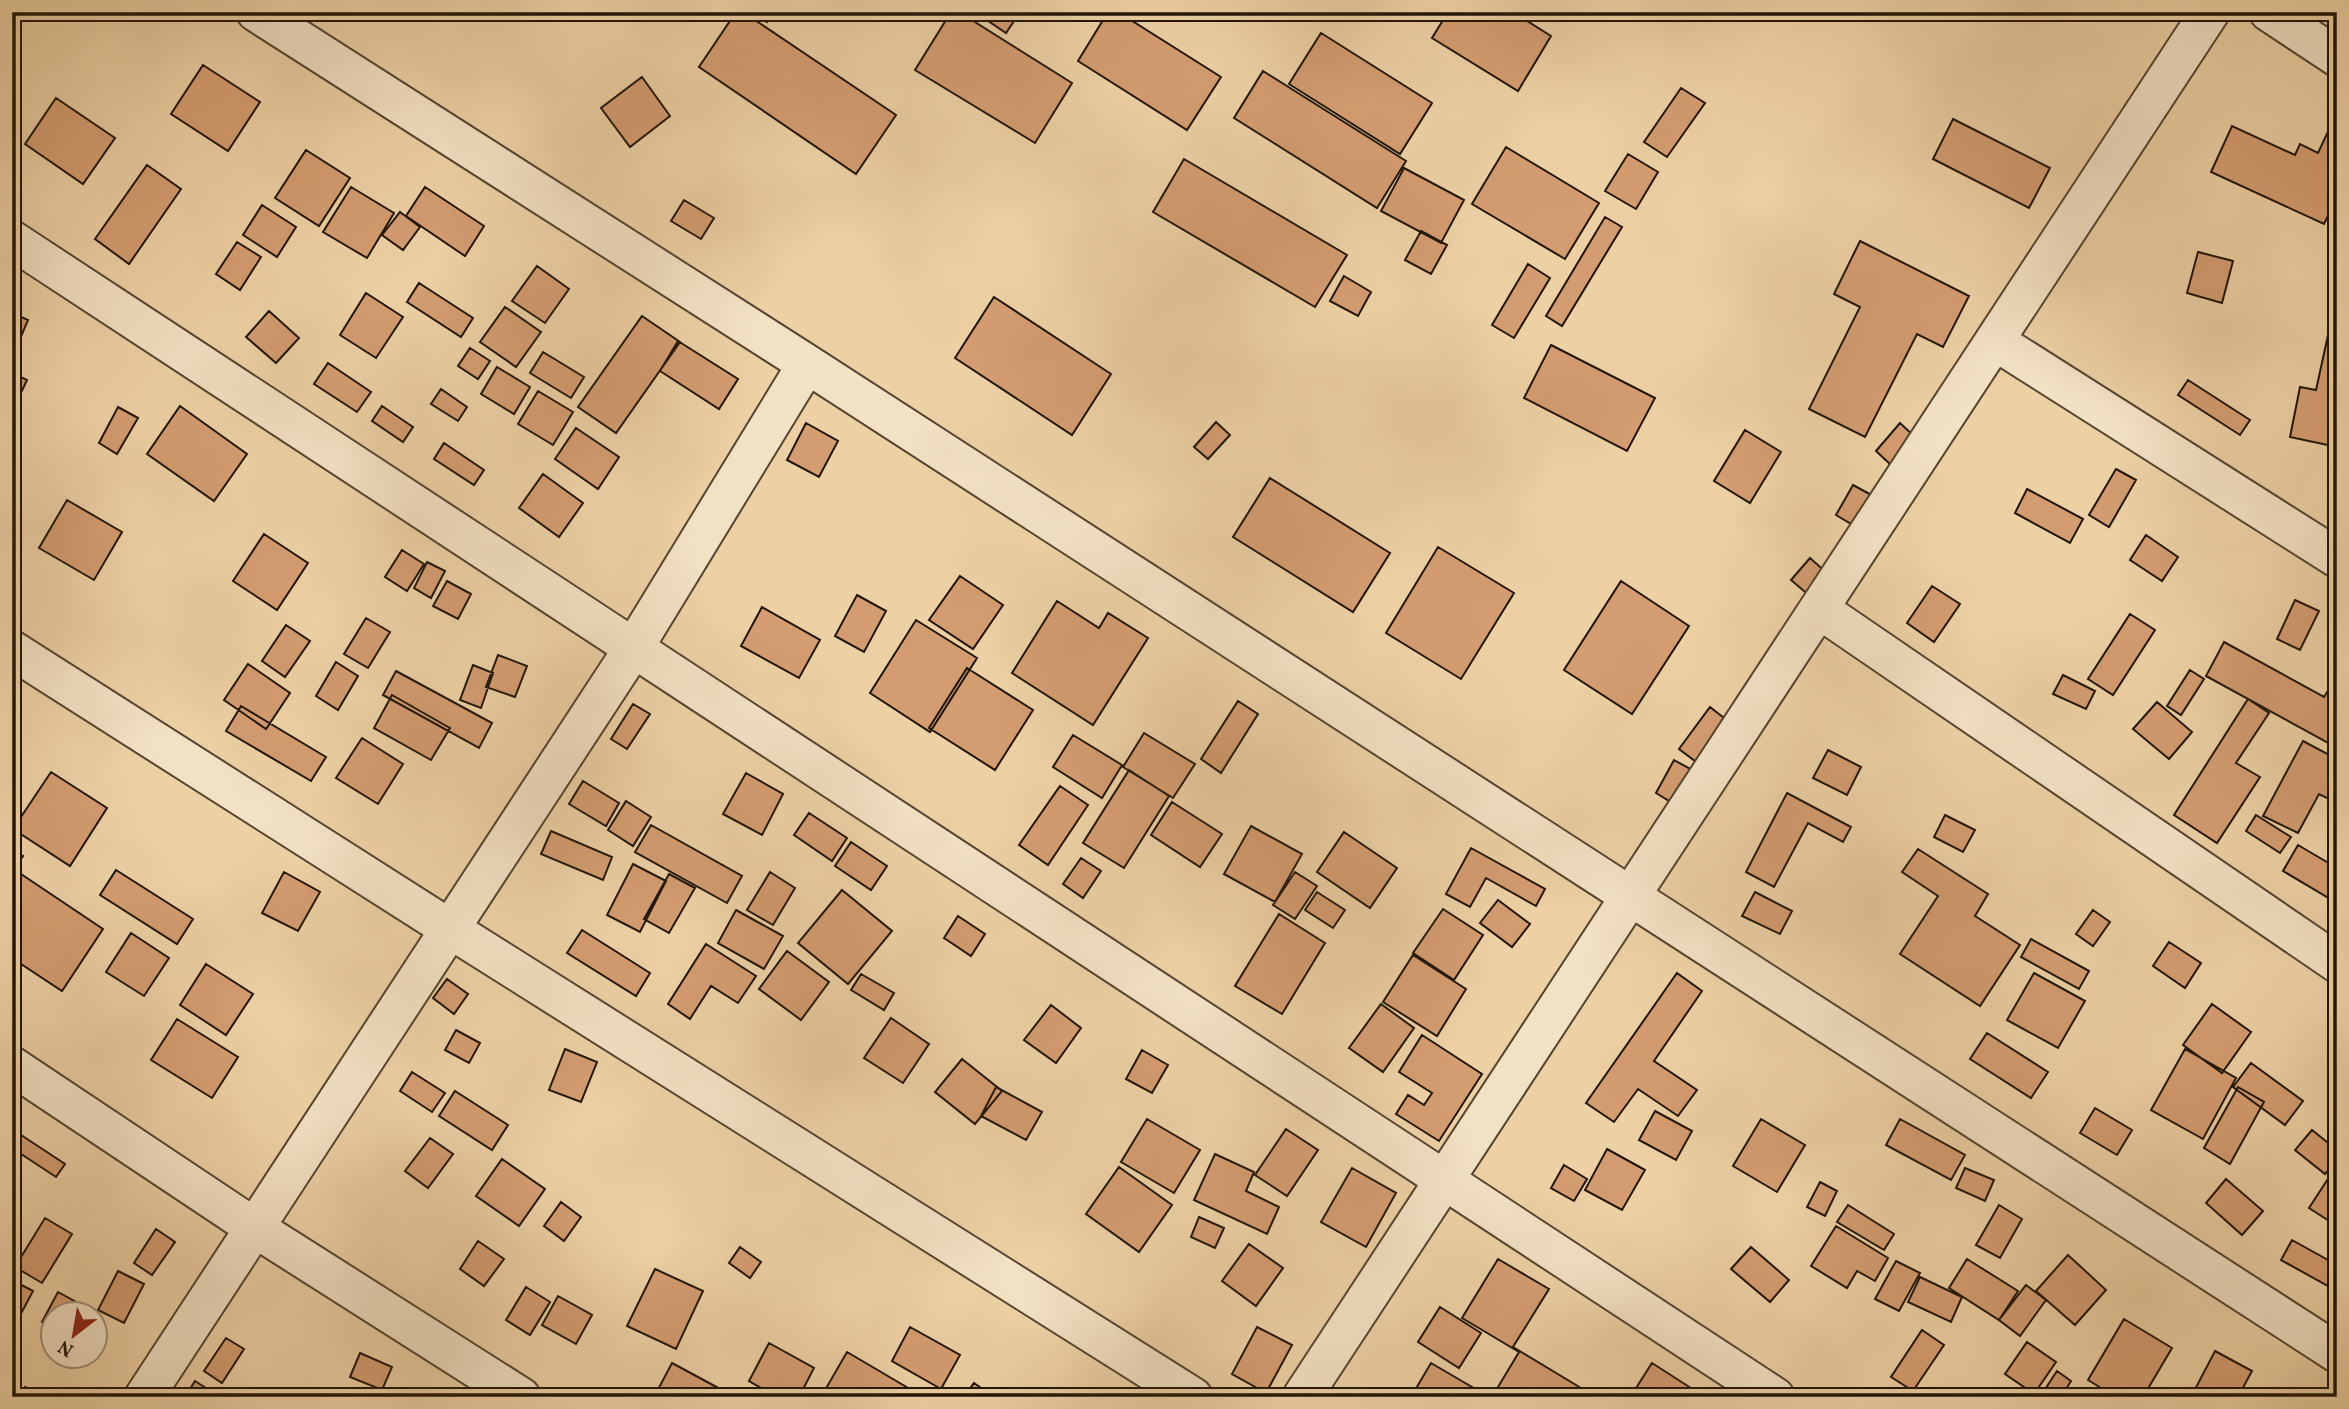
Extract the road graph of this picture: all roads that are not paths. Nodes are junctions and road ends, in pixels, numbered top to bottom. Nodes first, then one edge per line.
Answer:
1 (256, 12) edge
2 (2210, 12) edge
3 (2269, 12) edge
4 (2337, 57) edge
5 (12, 240) edge
6 (1995, 341) junction
7 (807, 364) junction
8 (2337, 558) edge
9 (1819, 609) junction
10 (633, 649) junction
11 (12, 650) edge
12 (1630, 897) junction
13 (450, 929) junction
14 (2337, 963) edge
15 (12, 1066) edge
16 (1444, 1180) junction
17 (254, 1228) junction
18 (2337, 1353) edge
19 (144, 1397) edge
20 (521, 1397) edge
21 (1193, 1397) edge
22 (1302, 1397) edge
23 (1775, 1397) edge

1 - 7 street
2 - 6 street
3 - 4 street
5 - 10 street
6 - 8 street
6 - 9 street
7 - 10 street
7 - 12 street
9 - 12 street
9 - 14 street
10 - 13 street
10 - 16 street
11 - 13 street
12 - 16 street
12 - 18 street
13 - 17 street
13 - 21 street
15 - 17 street
16 - 22 street
16 - 23 street
17 - 19 street
17 - 20 street

